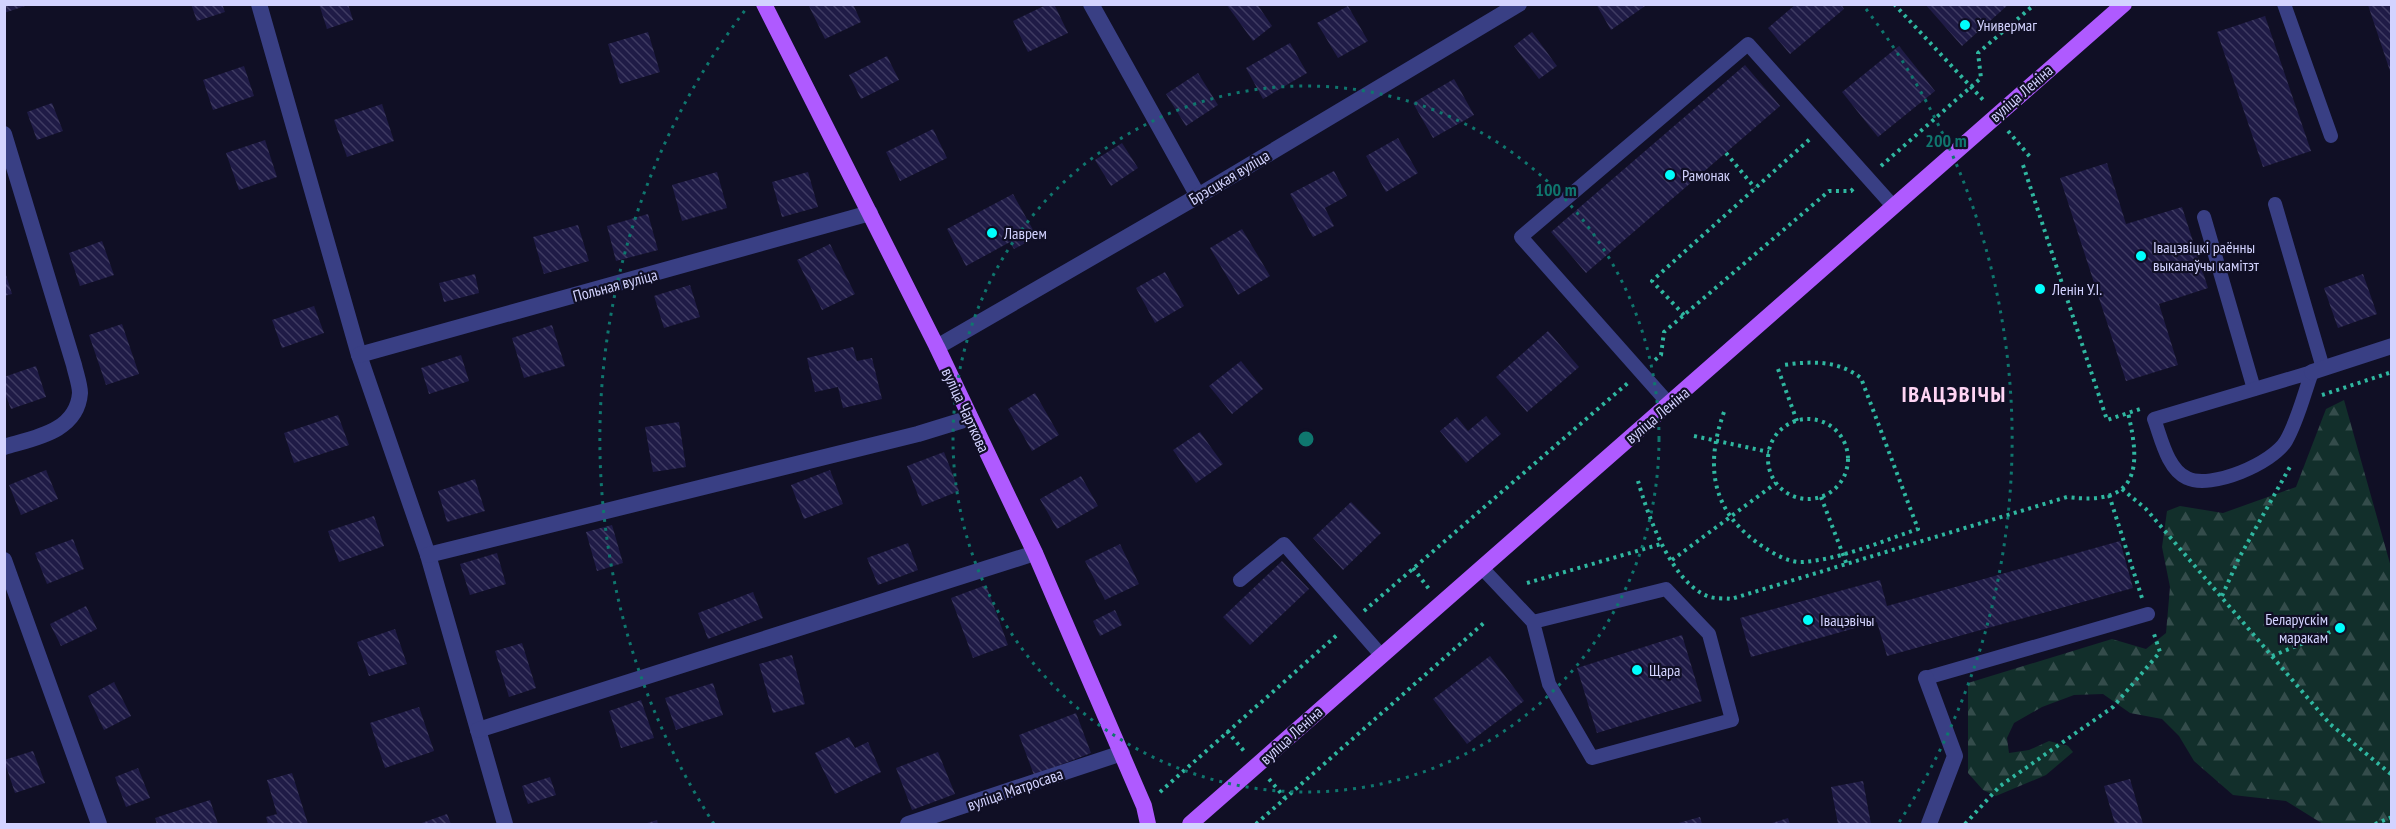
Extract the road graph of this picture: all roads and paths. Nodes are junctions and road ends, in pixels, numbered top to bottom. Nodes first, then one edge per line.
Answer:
1 (259, 4) edge
2 (764, 4) edge
3 (1091, 4) edge
4 (1519, 4) edge
5 (1894, 4) edge
6 (2035, 4) edge
7 (2284, 4) edge
8 (2120, 6) edge
9 (1971, 86) junction
10 (1823, 127) junction
11 (4, 134) edge
12 (2331, 136) dead end
13 (1726, 153) dead end
14 (2023, 165) dead end
15 (1868, 177) junction
16 (1755, 188) junction
17 (1197, 196) junction
18 (2275, 204) dead end
19 (1893, 206) junction
20 (870, 213) junction
21 (2204, 217) dead end
22 (1684, 315) junction
23 (2391, 346) edge
24 (937, 347) junction
25 (359, 355) junction
26 (1784, 365) dead end
27 (1778, 369) dead end
28 (2317, 370) junction
29 (1641, 372) junction
30 (2391, 372) edge
31 (2254, 389) junction
32 (2302, 402) junction
33 (1670, 405) junction
34 (2150, 406) dead end
35 (1724, 412) dead end
36 (2128, 413) junction
37 (970, 418) junction
38 (1797, 422) junction
39 (1694, 436) dead end
40 (1714, 441) junction
41 (4, 447) edge
42 (1769, 452) junction
43 (2295, 459) dead end
44 (1638, 481) dead end
45 (1776, 483) junction
46 (2122, 489) junction
47 (2109, 495) junction
48 (1821, 497) junction
49 (1730, 517) junction
50 (1660, 544) junction
51 (1035, 553) junction
52 (1840, 554) junction
53 (428, 555) junction
54 (4, 560) edge
55 (1672, 560) junction
56 (1847, 565) junction
57 (1413, 568) junction
58 (1482, 568) junction
59 (1240, 580) dead end
60 (1527, 583) dead end
61 (2221, 597) junction
62 (1440, 603) junction
63 (2148, 614) junction
64 (1352, 622) junction
65 (1485, 622) dead end
66 (1533, 622) junction
67 (2340, 628) dead end
68 (1381, 655) junction
69 (2272, 656) junction
70 (1926, 678) joint
71 (478, 730) junction
72 (1122, 753) junction
73 (2391, 775) edge
74 (1144, 806) junction
75 (2391, 818) edge
76 (99, 825) edge
77 (505, 825) edge
78 (909, 825) edge
79 (1148, 825) edge
80 (1190, 825) edge
81 (1256, 825) edge
82 (1929, 825) edge
83 (1965, 825) edge
84 (2375, 825) edge

1 - 25 street
2 - 20 main road, вуліца Чарткова
3 - 17 street
4 - 17 street, Брэсцкая вуліца
5 - 9 path
6 - 9 path
7 - 12 lane
8 - 19 main road, вуліца Леніна
9 - 15 path
10 - 15 lane
10 - 16 path
10 - 29 lane
11 - 41 street
13 - 16 path
14 - 36 path
15 - 19 lane
15 - 22 path
16 - 22 path
17 - 24 street, Брэсцкая вуліца
18 - 28 lane
19 - 33 main road, вуліца Леніна
20 - 24 main road, вуліца Чарткова
20 - 25 street, Польная вуліца
21 - 31 lane
22 - 29 path
23 - 28 street
24 - 37 main road, вуліца Чарткова
25 - 53 street
26 - 52 path
27 - 38 path
28 - 31 lane
28 - 32 lane
29 - 33 lane
29 - 57 path
30 - 32 path
31 - 32 lane
33 - 58 main road, вуліца Леніна
34 - 36 path
35 - 40 path
36 - 46 path
37 - 51 main road, вуліца Чарткова
37 - 53 street
38 - 42 path
38 - 48 path
39 - 40 path
40 - 42 path
40 - 49 path
42 - 45 path
43 - 61 path
44 - 50 path
45 - 48 path
45 - 49 path
46 - 47 path
46 - 61 path
47 - 56 path
47 - 63 path
48 - 52 path
49 - 52 path
49 - 55 path
50 - 55 path
50 - 60 path
51 - 71 street
51 - 72 main road, вуліца Чарткова
52 - 56 path
53 - 71 street
54 - 76 street
55 - 56 path
57 - 62 path
57 - 64 path
58 - 62 main road, вуліца Леніна
58 - 66 lane
59 - 64 lane
61 - 69 path
62 - 68 main road, вуліца Леніна
63 - 70 lane
63 - 83 path
64 - 68 lane
64 - 74 path
65 - 81 path
66 - 66 lane
67 - 69 path
68 - 80 main road, вуліца Леніна
69 - 73 path
70 - 82 street
71 - 77 street
72 - 74 main road, вуліца Чарткова
72 - 78 street, вуліца Матросава
74 - 79 main road, вуліца Чарткова
75 - 84 path

